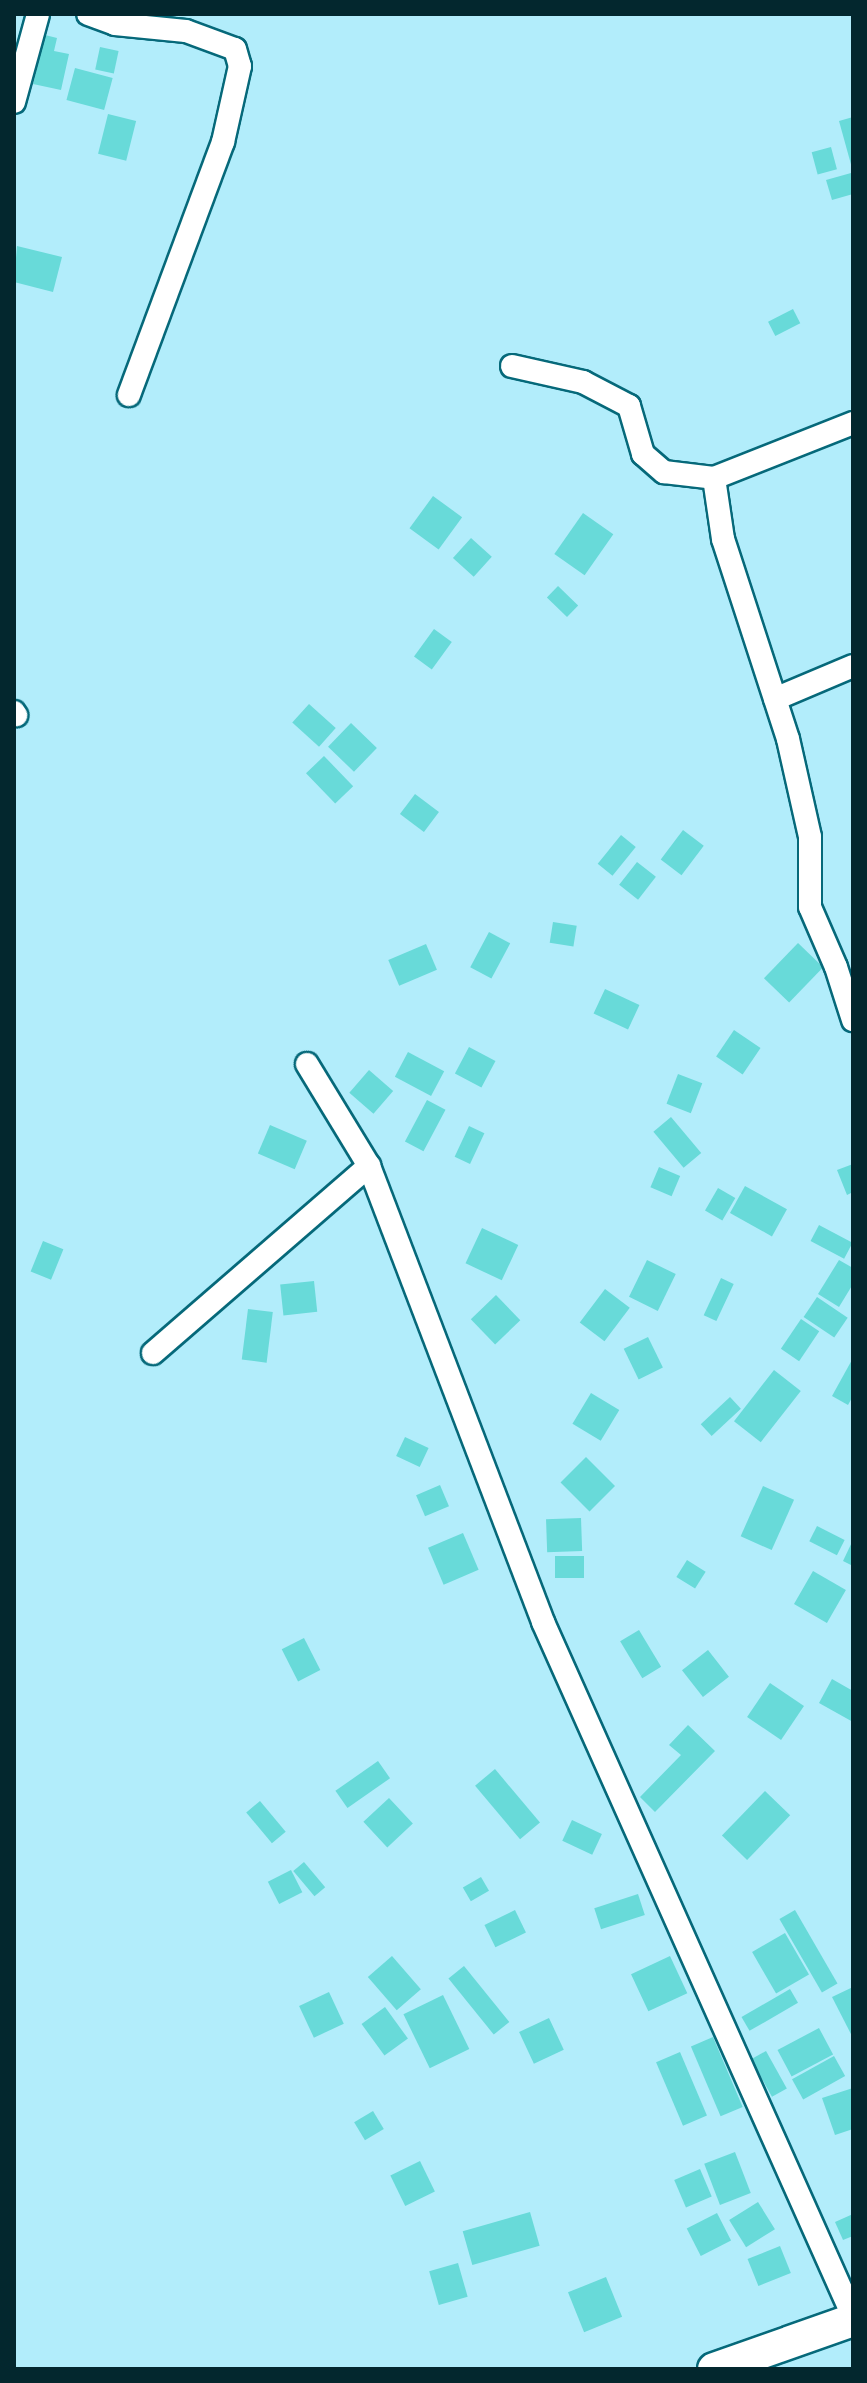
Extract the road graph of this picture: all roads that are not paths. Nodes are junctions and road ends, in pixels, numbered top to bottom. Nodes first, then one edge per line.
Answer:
1 (38, 14) edge
2 (88, 14) edge
3 (14, 102) edge
4 (512, 366) dead end
5 (129, 395) dead end
6 (853, 423) edge
7 (714, 478) junction
8 (853, 666) edge
9 (775, 699) junction
10 (853, 1020) edge
11 (307, 1064) dead end
12 (369, 1166) junction
13 (153, 1353) dead end
14 (853, 2318) edge
15 (714, 2369) edge

1 - 3 street
2 - 5 street
4 - 7 street
6 - 7 street
7 - 9 street
8 - 9 street
9 - 10 street
11 - 12 street
12 - 13 street
12 - 14 street
14 - 15 main road

